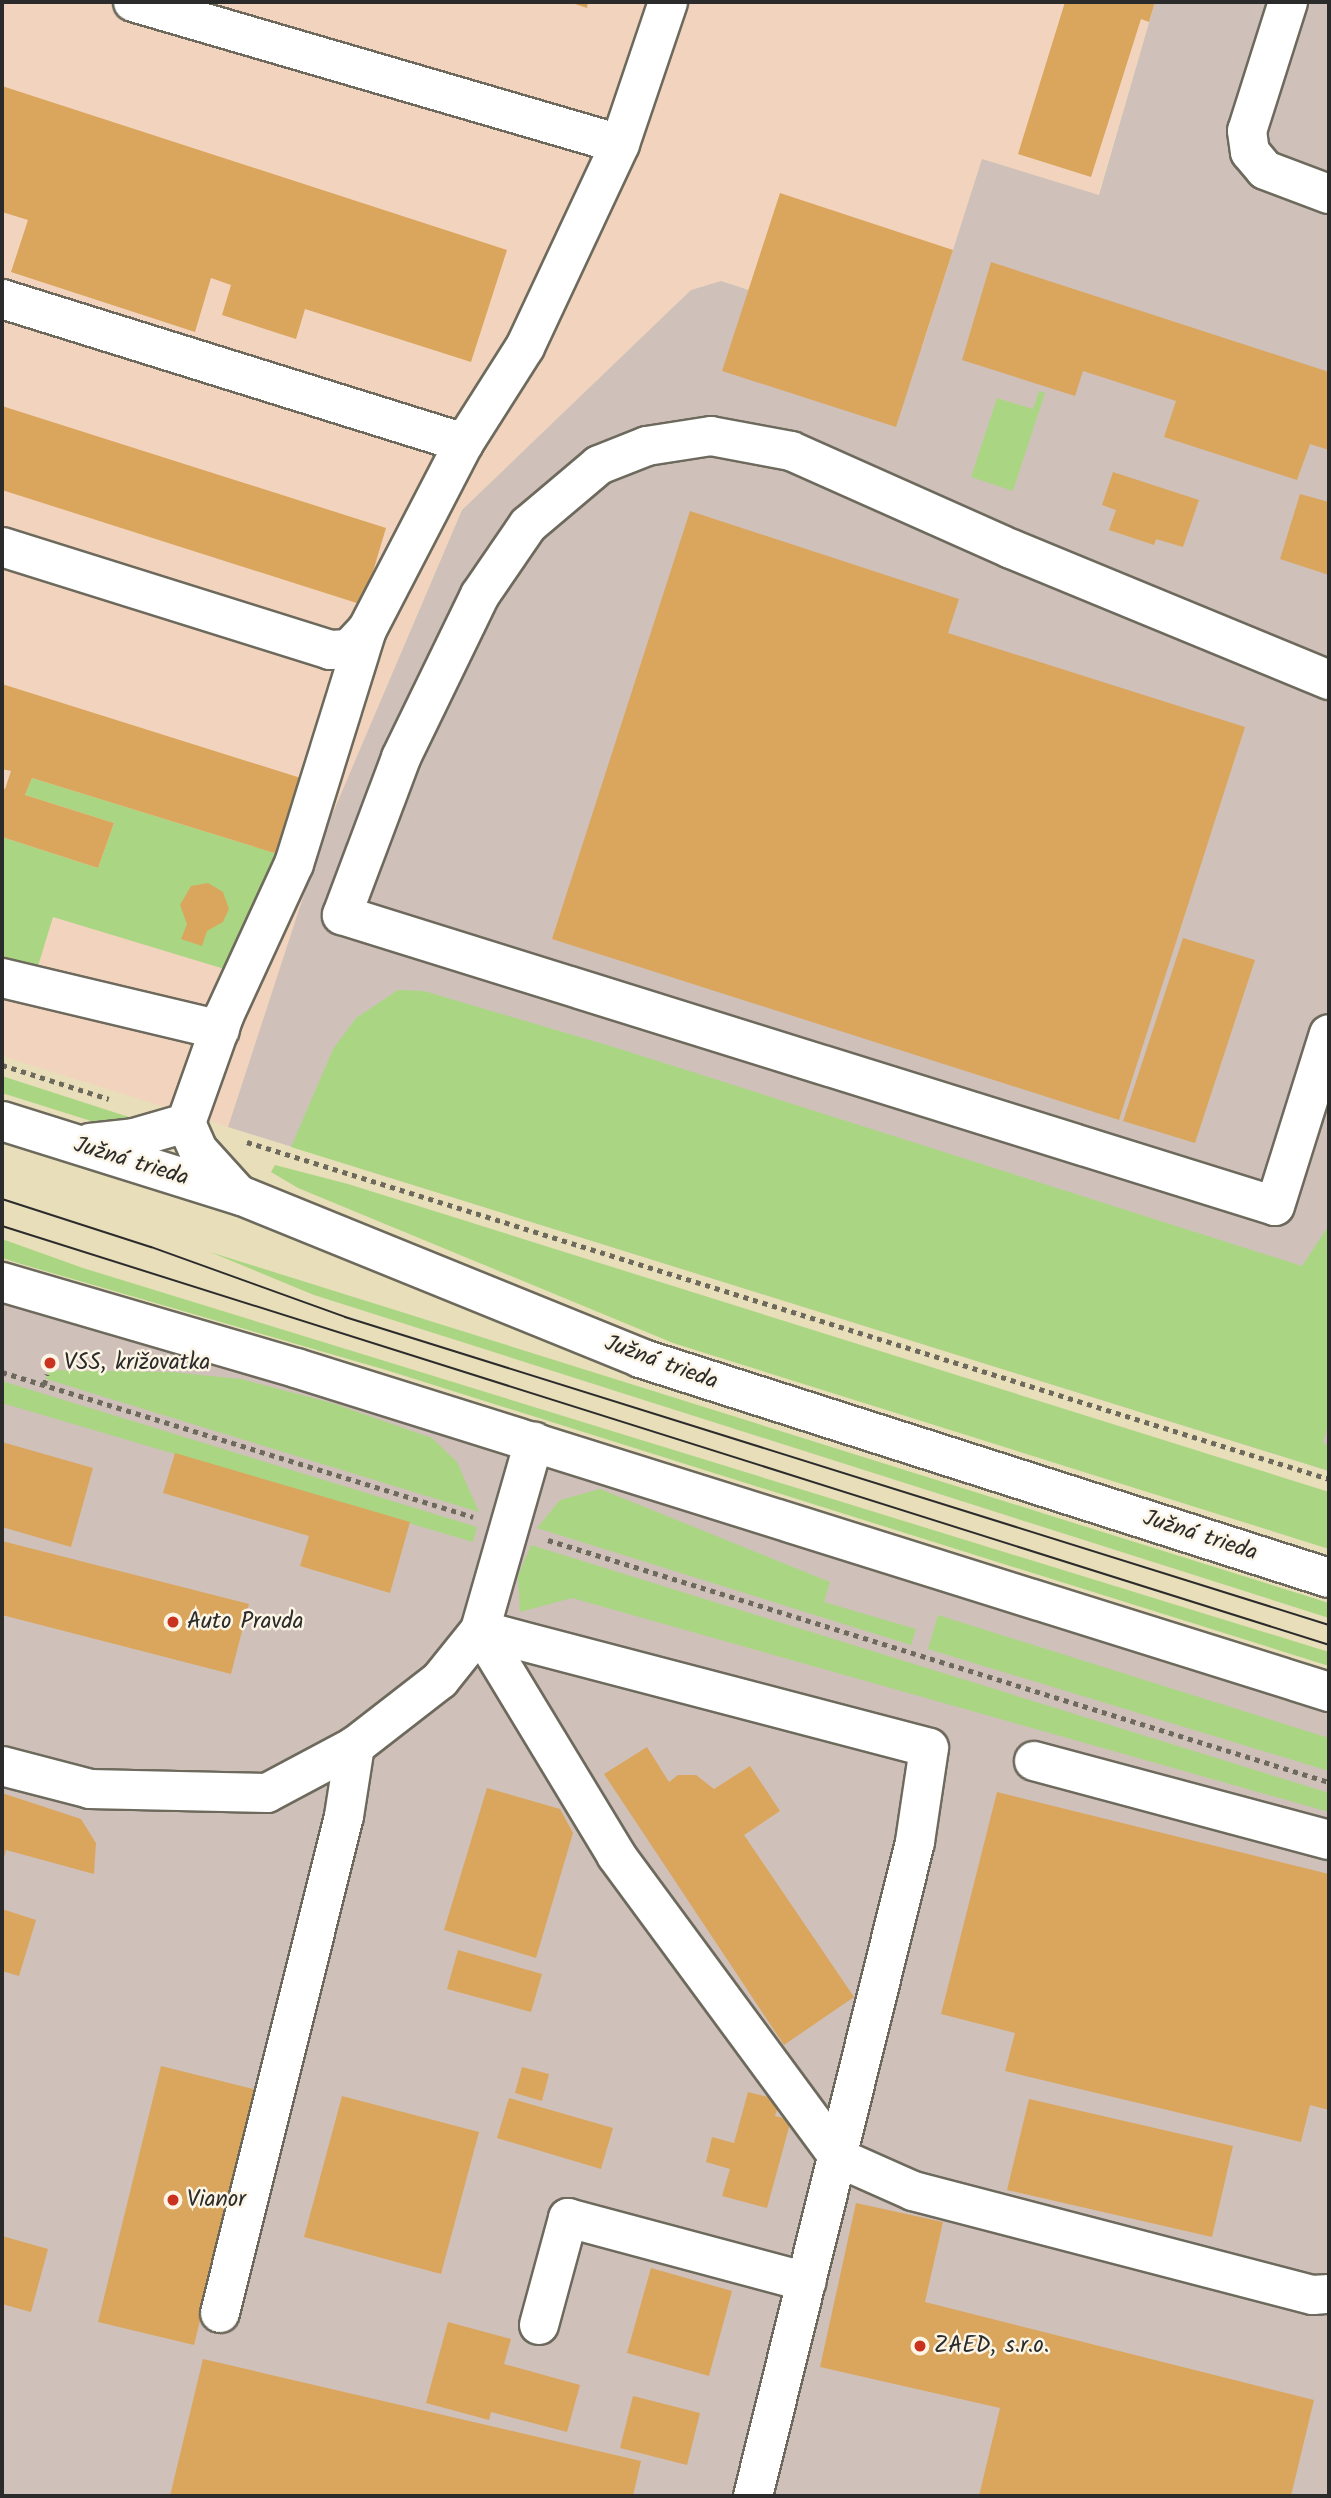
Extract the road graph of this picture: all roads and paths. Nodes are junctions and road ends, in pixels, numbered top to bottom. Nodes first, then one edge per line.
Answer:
1 (133, 2) edge
2 (668, 2) edge
3 (1288, 2) edge
4 (621, 144) junction
5 (1329, 194) edge
6 (2, 299) edge
7 (464, 443) junction
8 (2, 548) edge
9 (367, 630) junction
10 (1329, 680) edge
11 (2, 978) edge
12 (220, 1030) junction
13 (1329, 1034) edge
14 (2, 1065) edge
15 (112, 1100) dead end
16 (2, 1121) edge
17 (186, 1123) junction
18 (76, 1144) junction
19 (242, 1196) junction
20 (2, 1282) edge
21 (2, 1372) edge
22 (47, 1374) dead end
23 (44, 1385) junction
24 (534, 1443) junction
25 (1329, 1479) edge
26 (508, 1528) junction
27 (1329, 1578) edge
28 (480, 1630) junction
29 (1329, 1692) edge
30 (355, 1746) junction
31 (1034, 1761) dead end
32 (2, 1766) edge
33 (1329, 1782) edge
34 (1329, 1840) edge
35 (839, 2158) junction
36 (807, 2282) junction
37 (1329, 2294) edge
38 (220, 2314) dead end
39 (539, 2325) dead end
40 (752, 2496) edge

1 - 4 street
2 - 4 street
3 - 5 street
4 - 7 street
6 - 7 street
7 - 9 street
8 - 9 street
9 - 12 street
10 - 13 street
11 - 12 street
12 - 17 street
14 - 15 path
16 - 18 street, Južná trieda
17 - 18 street
17 - 19 street
17 - 25 path
18 - 19 street, Južná trieda
19 - 27 street, Južná trieda
20 - 24 street
21 - 23 path
22 - 23 path
23 - 26 path
24 - 26 street
24 - 29 street
26 - 28 street
26 - 33 path
28 - 30 street
28 - 35 street
28 - 35 street
30 - 32 street
30 - 38 street
31 - 34 street
35 - 36 street
35 - 37 street
36 - 39 street
36 - 40 street

